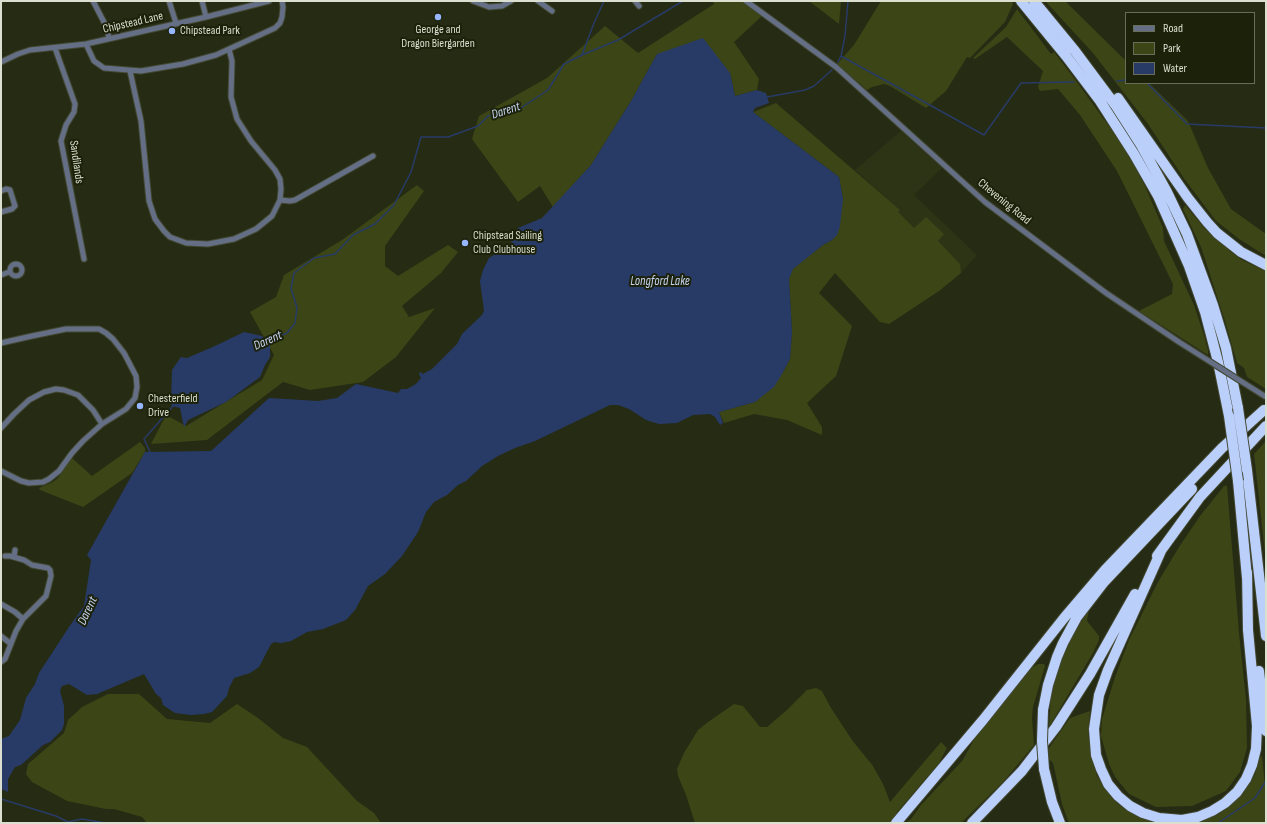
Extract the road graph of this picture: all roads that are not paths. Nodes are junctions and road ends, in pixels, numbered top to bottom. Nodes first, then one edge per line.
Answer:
1 (93, 1) edge
2 (169, 1) edge
3 (202, 1) edge
4 (269, 1) edge
5 (282, 1) edge
6 (474, 1) edge
7 (511, 1) edge
8 (538, 1) edge
9 (746, 1) edge
10 (1020, 1) edge
11 (1034, 1) edge
12 (249, 4) edge
13 (552, 11) dead end
14 (206, 17) junction
15 (176, 23) junction
16 (1060, 33) junction
17 (109, 38) junction
18 (86, 44) junction
19 (55, 48) junction
20 (229, 49) junction
21 (1, 62) edge
22 (130, 71) junction
23 (373, 156) dead end
24 (1, 191) edge
25 (280, 200) junction
26 (1, 212) edge
27 (84, 259) dead end
28 (1266, 265) edge
29 (9, 272) dead end
30 (1, 275) edge
31 (1, 343) edge
32 (1266, 397) edge
33 (1265, 409) edge
34 (102, 424) junction
35 (1266, 426) edge
36 (1, 428) edge
37 (1, 471) edge
38 (15, 550) dead end
39 (1161, 551) junction
40 (5, 556) dead end
41 (14, 557) junction
42 (1247, 572) junction
43 (1, 604) edge
44 (23, 619) junction
45 (1, 636) edge
46 (1266, 636) edge
47 (11, 644) junction
48 (1, 662) edge
49 (1266, 731) edge
50 (896, 823) edge
51 (972, 823) edge
52 (1060, 823) edge

1 - 17 street
2 - 15 street
3 - 14 street
4 - 12 street, Chipstead Lane
5 - 20 street
6 - 7 street
8 - 13 street
9 - 32 street, Chevening Road, bridge
10 - 42 highway, bridge
11 - 16 highway
12 - 14 street, Chipstead Lane
14 - 15 street, Chipstead Lane
15 - 17 street, Chipstead Lane
16 - 28 highway
16 - 46 highway, bridge
17 - 18 street, Chipstead Lane
18 - 19 street, Chipstead Lane
18 - 22 street
19 - 21 street, Chipstead Lane
19 - 27 street, Sandilands
20 - 22 street
20 - 25 street
22 - 25 street
23 - 25 street
24 - 26 street
29 - 30 street
31 - 34 street
33 - 50 highway
33 - 52 highway, bridge
34 - 36 street
34 - 37 street
35 - 39 highway
38 - 41 street
39 - 42 highway
39 - 51 highway
40 - 41 street
41 - 44 street
42 - 49 highway
43 - 44 street
44 - 47 street
45 - 47 street
47 - 48 street

